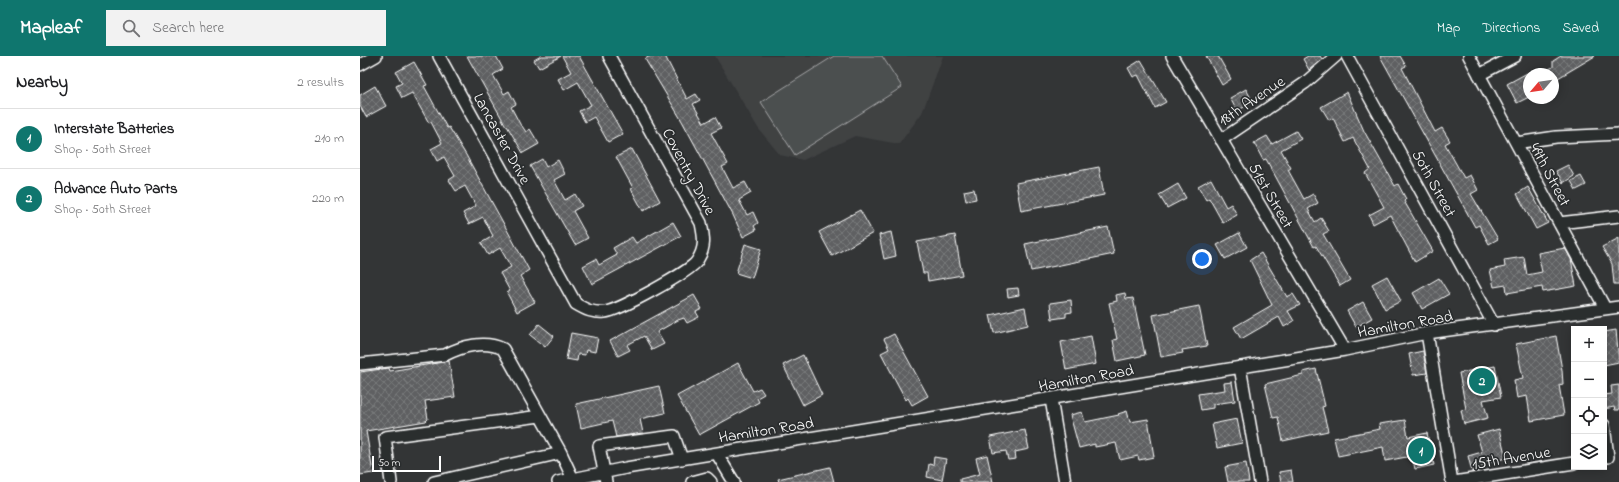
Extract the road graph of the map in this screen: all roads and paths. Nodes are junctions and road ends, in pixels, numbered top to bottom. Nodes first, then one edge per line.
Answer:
1 (376, 56) edge
2 (439, 56) edge
3 (609, 56) edge
4 (1172, 56) edge
5 (1336, 56) edge
6 (1348, 56) edge
7 (1469, 56) edge
8 (1514, 56) edge
9 (360, 65) edge
10 (1479, 75) junction
11 (1619, 134) edge
12 (1222, 140) junction
13 (1516, 143) junction
14 (1619, 216) edge
15 (1559, 223) junction
16 (537, 235) joint
17 (1619, 307) edge
18 (1605, 308) junction
19 (1494, 325) junction
20 (1427, 334) junction
21 (1345, 350) junction
22 (360, 364) edge
23 (1240, 367) junction
24 (1051, 399) junction
25 (540, 416) junction
26 (1606, 434) edge
27 (561, 453) junction
28 (717, 454) junction
29 (1610, 457) edge
30 (682, 459) junction
31 (1571, 463) edge
32 (1526, 470) junction
33 (605, 477) edge
34 (579, 479) edge
35 (391, 482) edge
36 (434, 482) edge
37 (558, 482) edge
38 (692, 482) edge
39 (711, 482) edge
40 (734, 482) edge
41 (1065, 482) edge
42 (1260, 482) edge
43 (1453, 482) edge
44 (1527, 482) edge

1 - 9 street
2 - 16 street, Lancaster Drive
3 - 16 street, Coventry Drive
4 - 12 street, 51st Street
5 - 12 street, 18th Avenue
6 - 19 street, 50th Street
7 - 10 street, 49th Street
8 - 10 street
10 - 13 street, 49th Street
11 - 13 street
12 - 21 street, 51st Street
13 - 15 street, 49th Street
14 - 15 street
15 - 18 street, 49th Street
17 - 18 street, Hamilton Road
18 - 19 street, Hamilton Road
19 - 20 street, Hamilton Road
20 - 21 street, Hamilton Road
20 - 43 street
21 - 23 street, Hamilton Road
22 - 25 street
23 - 24 street, Hamilton Road
23 - 42 street
24 - 28 street, Hamilton Road
24 - 41 street
25 - 27 street
25 - 35 street
26 - 29 street
27 - 34 street
27 - 36 street
28 - 30 street, Hamilton Road
28 - 40 street
30 - 33 street, Hamilton Road
30 - 33 street
31 - 32 street, 15th Avenue
32 - 43 street, 15th Avenue
32 - 44 street
33 - 34 street, Hamilton Road
34 - 37 street, Hamilton Road
38 - 39 street

